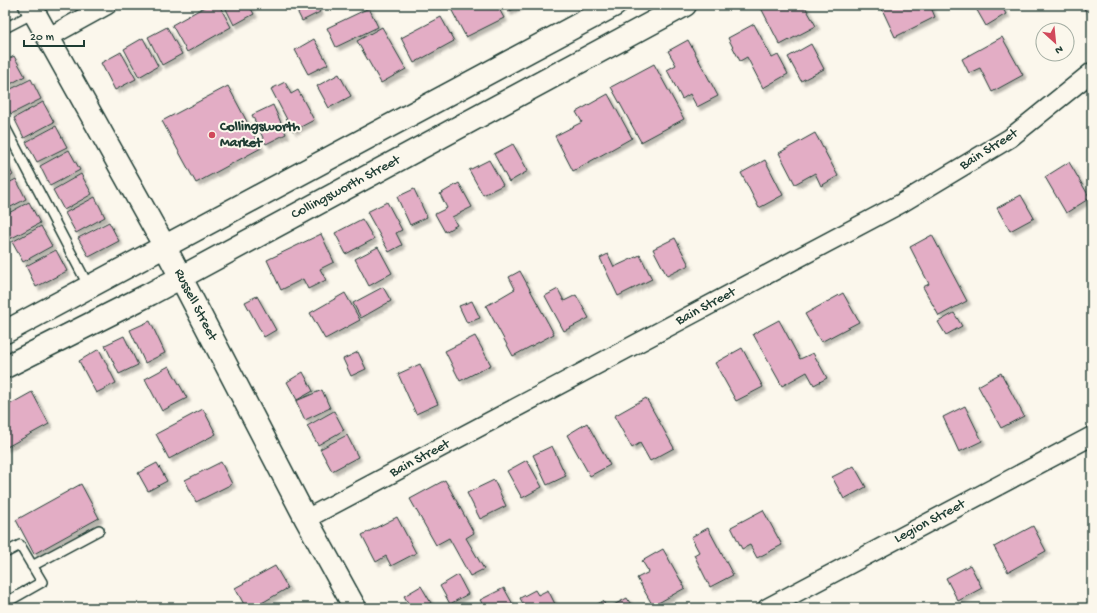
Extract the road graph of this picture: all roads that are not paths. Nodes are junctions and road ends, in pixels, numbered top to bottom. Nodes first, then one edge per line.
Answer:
1 (107, 5) edge
2 (615, 5) edge
3 (685, 5) edge
4 (32, 9) edge
5 (5, 28) edge
6 (47, 38) junction
7 (1092, 72) edge
8 (5, 127) edge
9 (165, 247) junction
10 (180, 278) junction
11 (89, 287) junction
12 (5, 332) edge
13 (5, 367) edge
14 (1092, 436) edge
15 (306, 520) junction
16 (99, 530) dead end
17 (5, 553) edge
18 (32, 566) junction
19 (5, 603) edge
20 (355, 608) edge
21 (767, 608) edge

1 - 6 street
2 - 9 main road
3 - 10 main road, Collingsworth Street
4 - 5 lane
4 - 6 main road, Russell Street
6 - 9 main road, Russell Street
7 - 15 street, Bain Street
8 - 11 lane
9 - 10 main road, Russell Street
9 - 11 main road
10 - 13 main road, Collingsworth Street
10 - 15 main road, Russell Street
11 - 12 main road
14 - 21 street, Legion Street
15 - 20 main road, Russell Street
16 - 18 lane
17 - 18 lane
18 - 19 lane

